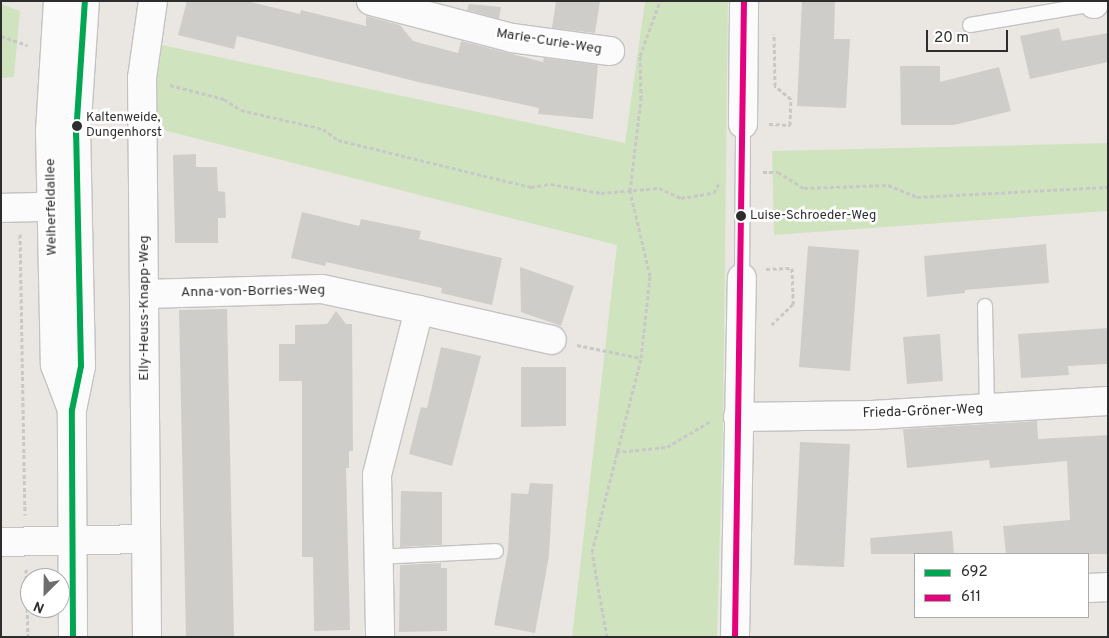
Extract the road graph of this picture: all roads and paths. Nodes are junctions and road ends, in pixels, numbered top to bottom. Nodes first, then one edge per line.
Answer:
1 (58, 1) edge
2 (85, 1) edge
3 (153, 1) edge
4 (371, 1) edge
5 (660, 1) edge
6 (744, 1) edge
7 (1094, 3) edge
8 (403, 5) edge
9 (970, 25) dead end
10 (774, 30) dead end
11 (1, 36) edge
12 (610, 51) dead end
13 (52, 56) junction
14 (142, 78) junction
15 (743, 124) junction
16 (743, 172) junction
17 (1108, 187) edge
18 (630, 192) junction
19 (65, 206) junction
20 (1, 208) edge
21 (742, 278) joint
22 (145, 294) junction
23 (985, 306) dead end
24 (419, 310) junction
25 (552, 340) joint
26 (640, 358) junction
27 (1108, 401) edge
28 (987, 410) junction
29 (738, 417) junction
30 (616, 452) junction
31 (145, 539) junction
32 (72, 540) junction
33 (14, 542) edge
34 (496, 552) dead end
35 (378, 557) junction
36 (1108, 587) edge
37 (1089, 588) edge
38 (28, 637) edge
39 (73, 637) edge
40 (147, 637) edge
41 (380, 637) edge
42 (607, 637) edge
43 (735, 637) edge

1 - 13 street, Weiherfeldallee
2 - 19 street, Weiherfeldallee
3 - 14 street, Elly-Heuss-Knapp-Weg
4 - 8 street, Marie-Curie-Weg
5 - 18 path
6 - 15 street
7 - 9 lane
8 - 12 street, Marie-Curie-Weg
10 - 15 path
11 - 13 path
13 - 19 street, Weiherfeldallee
14 - 18 path
14 - 22 street, Elly-Heuss-Knapp-Weg
15 - 16 lane
16 - 17 path
16 - 18 path
16 - 21 lane
18 - 26 path
19 - 20 street
19 - 32 street, Weiherfeldallee
21 - 29 street
22 - 24 street, Anna-von-Borries-Weg
22 - 31 street, Elly-Heuss-Knapp-Weg
23 - 28 lane
24 - 25 street, Anna-von-Borries-Weg
24 - 35 street
25 - 26 path
26 - 30 path
27 - 28 street, Frieda-Gröner-Weg
28 - 29 street, Frieda-Gröner-Weg
29 - 30 path
29 - 43 street
30 - 42 path
31 - 32 street
31 - 40 street, Elly-Heuss-Knapp-Weg
32 - 33 street
32 - 39 street, Weiherfeldallee
33 - 38 path
34 - 35 lane
35 - 41 street
36 - 37 street

